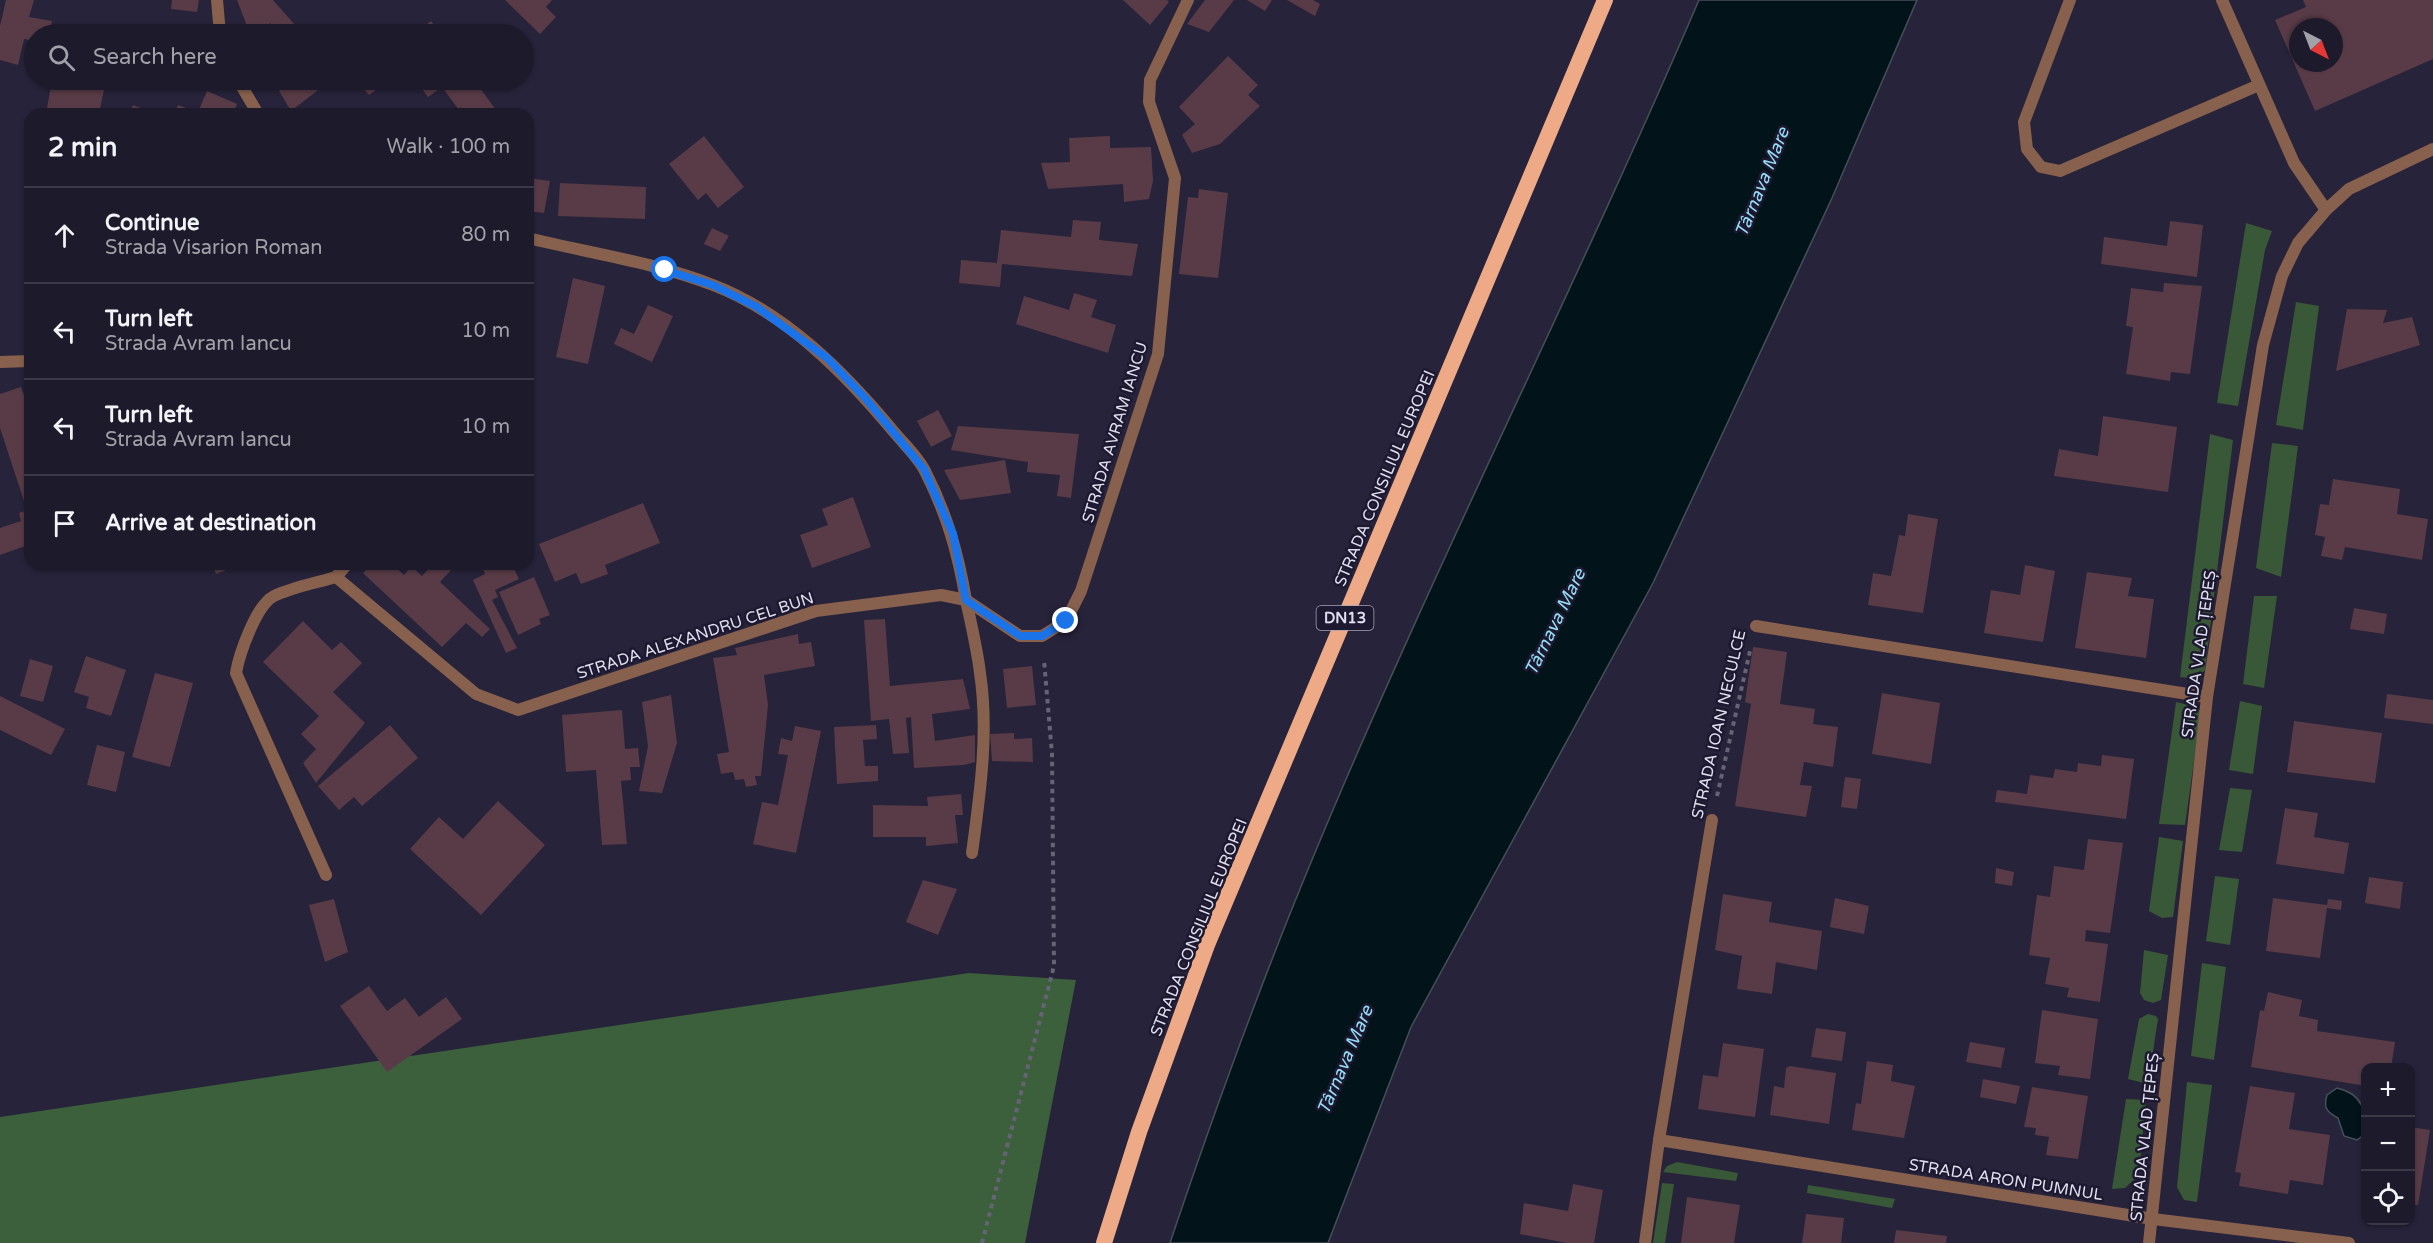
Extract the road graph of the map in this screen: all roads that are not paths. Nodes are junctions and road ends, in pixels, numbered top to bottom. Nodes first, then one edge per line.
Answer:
1 (217, 0) edge
2 (1188, 0) edge
3 (1605, 0) edge
4 (2070, 0) edge
5 (2222, 0) edge
6 (219, 24) edge
7 (2259, 85) junction
8 (244, 90) edge
9 (254, 108) edge
10 (2433, 148) edge
11 (2326, 210) junction
12 (534, 239) edge
13 (24, 361) edge
14 (0, 363) edge
15 (342, 570) edge
16 (336, 577) junction
17 (966, 600) junction
18 (1756, 626) road end
19 (2207, 697) junction
20 (1712, 820) road end
21 (972, 853) dead end
22 (326, 874) dead end
23 (1659, 1140) junction
24 (2153, 1219) junction
25 (1104, 1243) edge
26 (1645, 1243) edge
27 (2150, 1243) edge
28 (2349, 1243) edge

1 - 6 street
2 - 17 street, STRADA AVRAM IANCU
3 - 25 highway, STRADA CONSILIUL EUROPEI / DN13
4 - 7 street
5 - 7 street
7 - 11 street
8 - 9 street
10 - 11 street, STRADA VLAD ȚEPEȘ
11 - 19 street, STRADA VLAD ȚEPEȘ
12 - 17 street
13 - 14 street
15 - 16 street
16 - 17 street, STRADA ALEXANDRU CEL BUN
16 - 22 street
17 - 21 street
18 - 19 street, STRADA IOAN NECULCE
19 - 24 street, STRADA VLAD ȚEPEȘ
20 - 23 street, STRADA IOAN NECULCE
23 - 24 street, STRADA ARON PUMNUL
23 - 26 street, STRADA IOAN NECULCE
24 - 27 street, STRADA VLAD ȚEPEȘ
24 - 28 street, STRADA ARON PUMNUL

